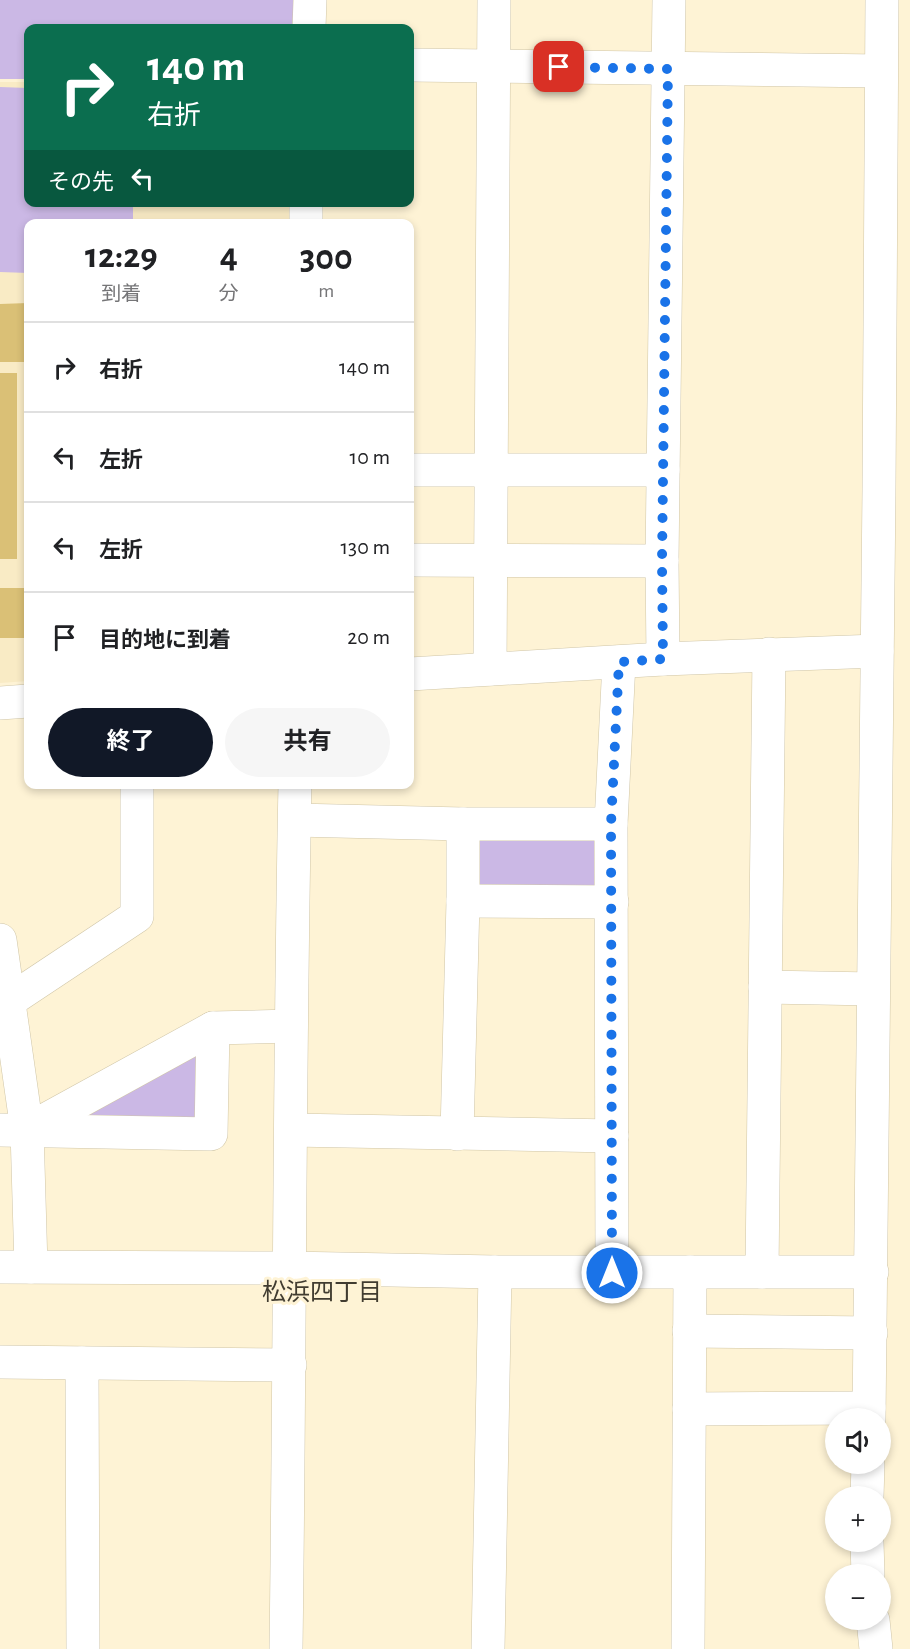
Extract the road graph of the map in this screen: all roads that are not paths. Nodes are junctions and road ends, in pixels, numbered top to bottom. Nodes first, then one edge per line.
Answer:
1 (310, 0) edge
2 (494, 0) edge
3 (669, 0) edge
4 (882, 0) edge
5 (309, 24) edge
6 (414, 65) edge
7 (494, 66) junction
8 (668, 69) junction
9 (881, 71) junction
10 (663, 470) junction
11 (414, 471) edge
12 (492, 471) junction
13 (414, 560) edge
14 (491, 560) junction
15 (662, 561) junction
16 (877, 651) junction
17 (769, 654) junction
18 (663, 659) junction
19 (619, 662) junction
20 (490, 669) junction
21 (414, 674) edge
22 (24, 701) edge
23 (0, 703) edge
24 (138, 789) edge
25 (295, 789) edge
26 (295, 820) junction
27 (463, 824) junction
28 (611, 824) junction
29 (463, 901) junction
30 (612, 902) junction
31 (0, 940) edge
32 (765, 987) junction
33 (873, 989) junction
34 (4, 1001) edge
35 (291, 1026) junction
36 (213, 1028) junction
37 (14, 1130) edge
38 (291, 1130) junction
39 (457, 1134) junction
40 (612, 1136) junction
41 (15, 1267) edge
42 (289, 1268) junction
43 (495, 1272) junction
44 (690, 1272) junction
45 (762, 1272) junction
46 (872, 1272) junction
47 (612, 1273) junction
48 (689, 1331) junction
49 (871, 1333) junction
50 (0, 1362) edge
51 (82, 1363) junction
52 (290, 1365) junction
53 (869, 1408) edge
54 (689, 1409) junction
55 (825, 1413) edge
56 (874, 1630) edge
57 (83, 1649) edge
58 (286, 1649) edge
59 (488, 1649) edge
60 (688, 1649) edge
61 (876, 1649) edge

1 - 5 street
2 - 7 street
3 - 8 street
4 - 9 street
6 - 7 street
7 - 8 street
7 - 12 street
8 - 9 street
8 - 10 street
9 - 16 street
10 - 12 street
10 - 15 street
11 - 12 street
12 - 14 street
13 - 14 street
14 - 15 street
14 - 20 street
15 - 18 street
16 - 17 street
16 - 33 street
17 - 18 street
17 - 32 street
18 - 19 street
19 - 20 street
19 - 28 street
20 - 21 street
22 - 23 street
24 - 34 street
25 - 26 street
26 - 27 street
26 - 35 street
27 - 28 street
27 - 29 street
28 - 30 street
29 - 30 street
29 - 39 street
30 - 40 street
31 - 34 street
32 - 33 street
32 - 45 street
33 - 46 street
34 - 37 street
35 - 36 street
35 - 38 street
36 - 37 street
36 - 37 street
37 - 41 street
38 - 39 street
38 - 42 street
39 - 40 street
40 - 47 street
41 - 42 street
42 - 43 street
42 - 52 street
43 - 47 street
43 - 59 street
44 - 45 street
44 - 47 street
44 - 48 street
45 - 46 street
46 - 49 street
48 - 49 street
48 - 54 street
49 - 53 street
50 - 51 street
51 - 52 street
51 - 57 street
52 - 58 street
54 - 55 street
54 - 60 street
56 - 61 street

